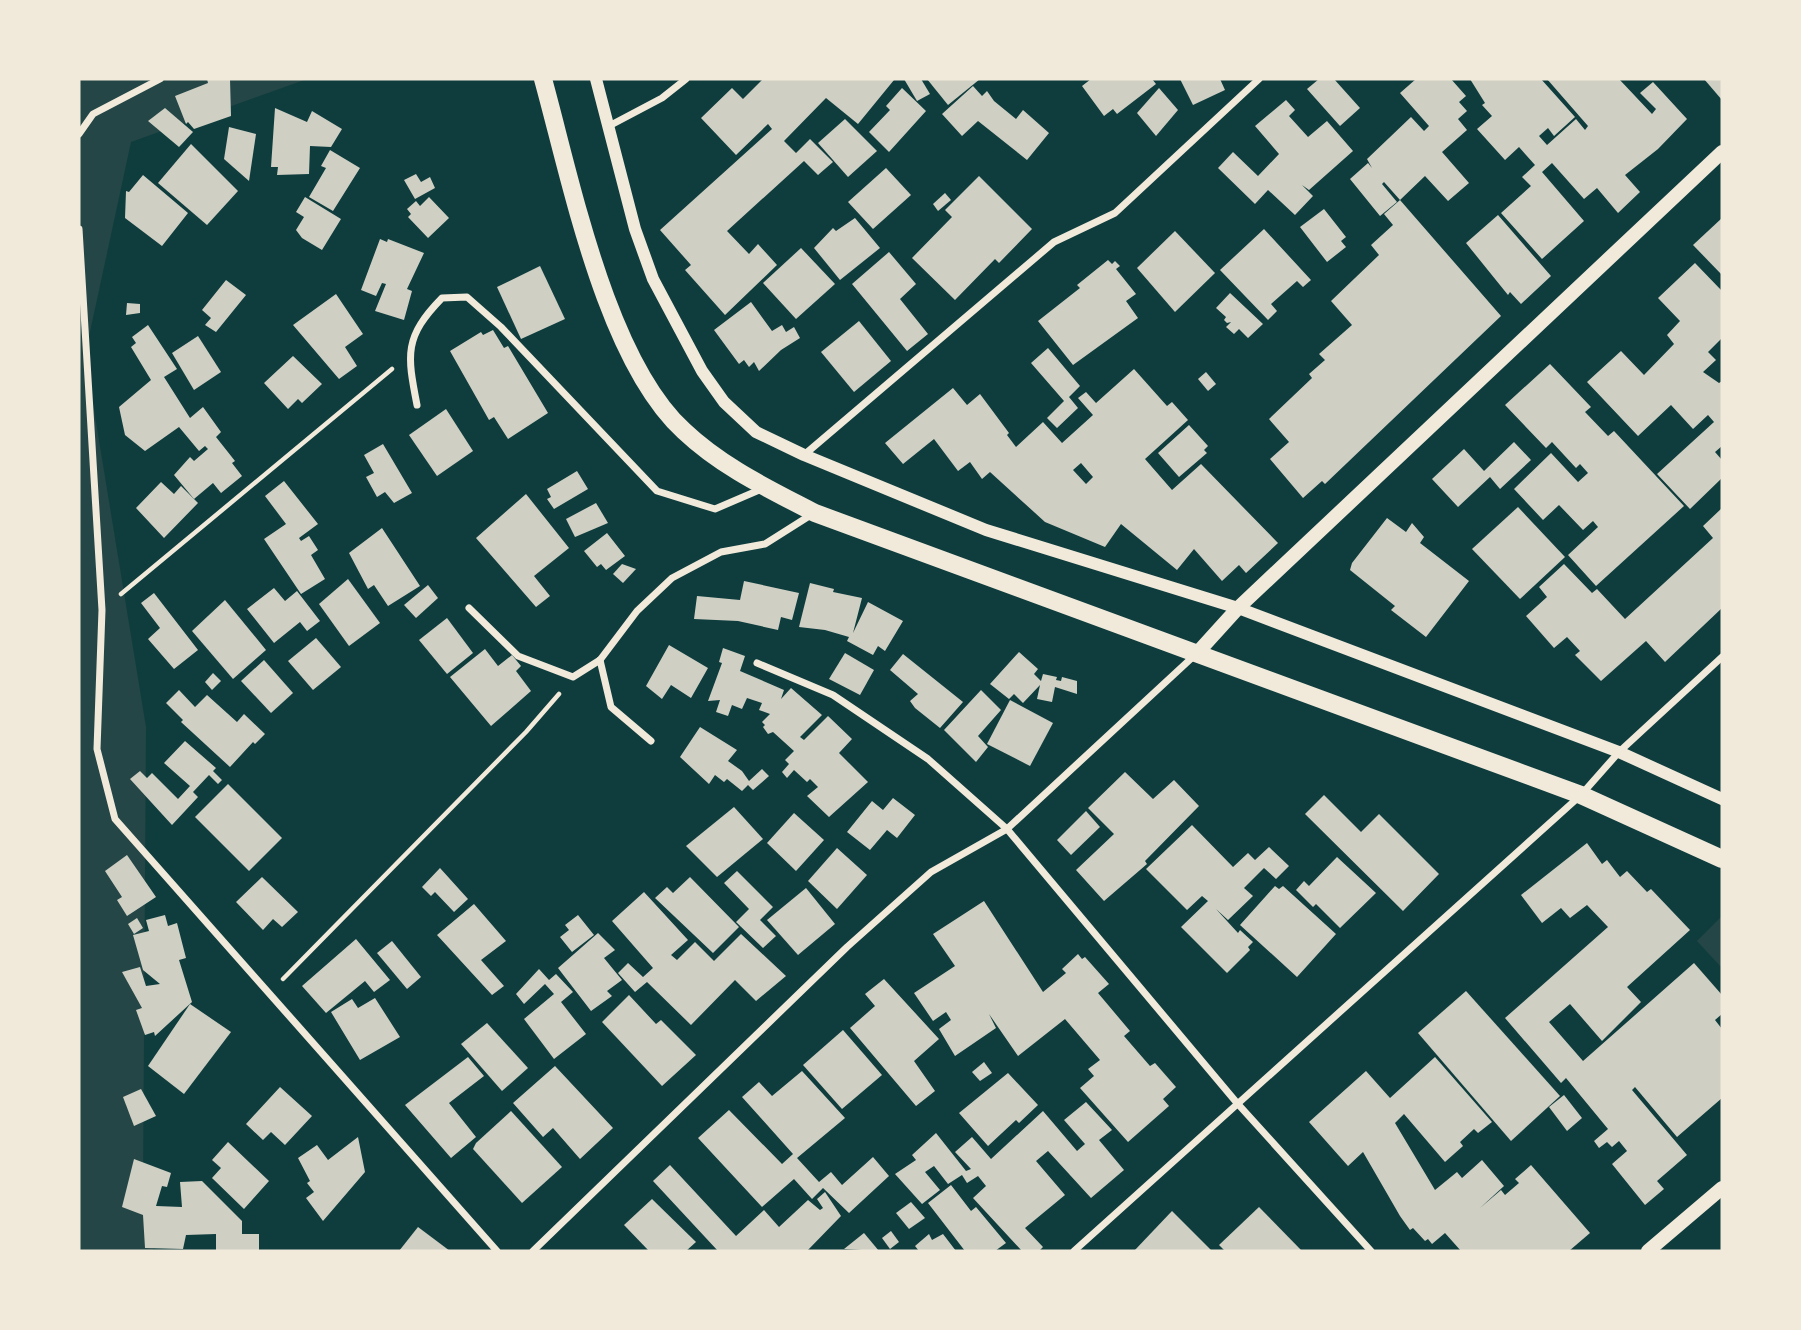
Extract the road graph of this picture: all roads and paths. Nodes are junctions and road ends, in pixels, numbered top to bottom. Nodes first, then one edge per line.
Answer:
1 (160, 79) edge
2 (543, 79) edge
3 (596, 79) edge
4 (687, 79) edge
5 (1259, 79) edge
6 (609, 126) junction
7 (79, 134) edge
8 (1722, 152) edge
9 (79, 229) edge
10 (409, 355) junction
11 (417, 405) dead end
12 (804, 455) junction
13 (765, 487) junction
14 (815, 513) junction
15 (469, 608) dead end
16 (1238, 608) junction
17 (102, 610) junction
18 (1199, 651) junction
19 (1722, 657) edge
20 (600, 660) junction
21 (757, 663) dead end
22 (573, 677) junction
23 (651, 741) dead end
24 (1619, 752) junction
25 (1581, 795) junction
26 (1722, 799) edge
27 (1007, 828) junction
28 (1722, 859) edge
29 (270, 992) junction
30 (1237, 1104) junction
31 (1722, 1188) edge
32 (497, 1251) edge
33 (533, 1251) edge
34 (1074, 1251) edge
35 (1371, 1251) edge
36 (1648, 1251) edge

1 - 7 street
2 - 13 main road
3 - 6 street
4 - 6 street
5 - 12 street
6 - 12 street
8 - 16 main road
9 - 17 street
10 - 11 street
10 - 13 street
10 - 17 path
12 - 16 street
13 - 14 main road
14 - 18 main road
14 - 20 street
15 - 22 street
16 - 18 main road
16 - 24 street
17 - 29 street
18 - 25 main road
18 - 27 street
19 - 24 street
20 - 22 street
20 - 23 street
21 - 27 street
22 - 29 path
24 - 25 street
24 - 26 street
25 - 28 main road
25 - 30 street
27 - 30 street
27 - 33 street
29 - 32 street
30 - 34 street
30 - 35 street
31 - 36 main road

